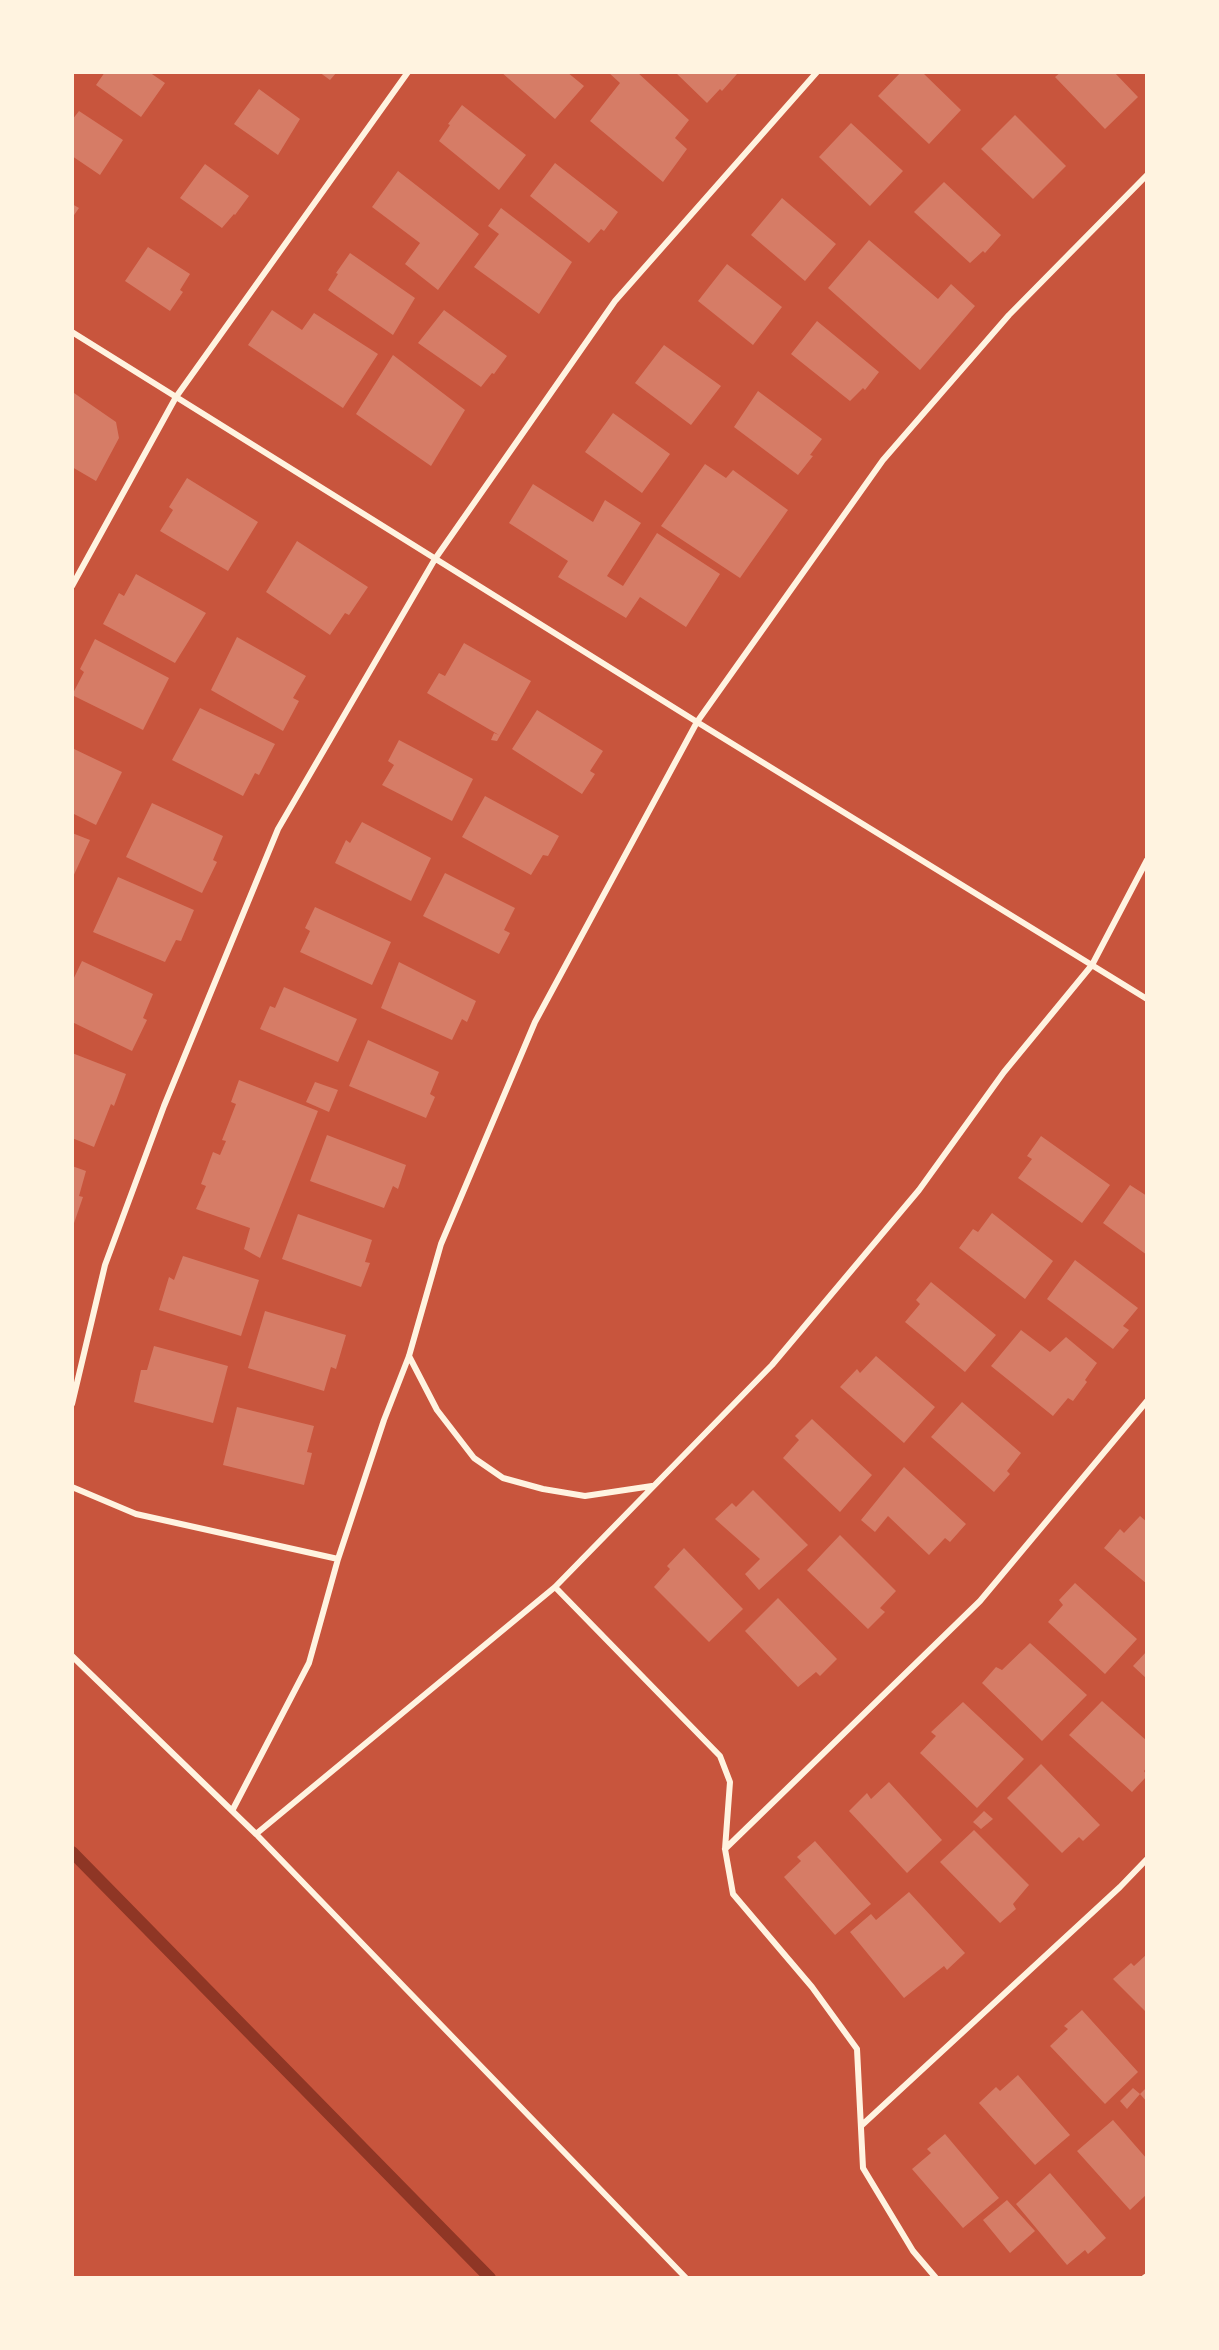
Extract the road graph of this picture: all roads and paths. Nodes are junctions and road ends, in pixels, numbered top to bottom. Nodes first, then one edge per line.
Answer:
1 (408, 72) edge
2 (817, 72) edge
3 (1147, 175) edge
4 (1147, 181) edge
5 (1137, 183) junction
6 (72, 332) edge
7 (176, 397) junction
8 (435, 559) junction
9 (72, 586) edge
10 (698, 722) junction
11 (1147, 860) edge
12 (1092, 965) junction
13 (1147, 999) edge
14 (409, 1356) junction
15 (1147, 1401) edge
16 (72, 1404) edge
17 (652, 1486) junction
18 (72, 1487) edge
19 (338, 1559) junction
20 (555, 1587) junction
21 (72, 1656) edge
22 (232, 1811) junction
23 (256, 1834) junction
24 (725, 1849) junction
25 (1147, 1859) edge
26 (861, 2126) junction
27 (686, 2278) edge
28 (936, 2278) edge

1 - 7 street
2 - 8 street
3 - 5 street
4 - 5 street
5 - 10 street
6 - 7 street
7 - 8 street
7 - 9 street
8 - 10 street
8 - 16 street
10 - 12 street
10 - 14 street
11 - 12 street
12 - 13 street
12 - 17 street
14 - 17 street
14 - 19 street
15 - 24 street
17 - 20 street
18 - 19 street
19 - 22 street
20 - 23 street
20 - 24 street
21 - 22 street
22 - 23 street
23 - 27 street
24 - 26 street
25 - 26 street
26 - 28 street

